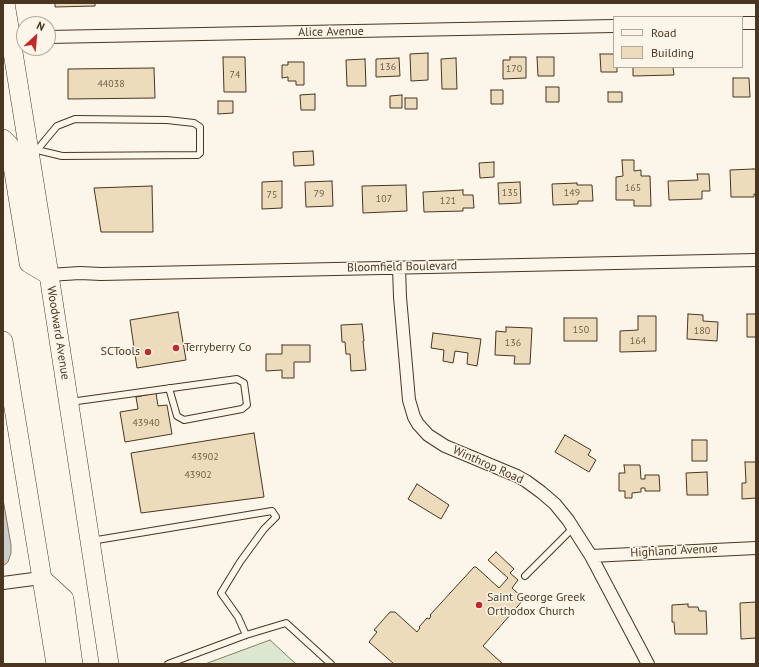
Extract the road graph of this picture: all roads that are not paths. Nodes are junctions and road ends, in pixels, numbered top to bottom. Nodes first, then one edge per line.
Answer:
1 (5, 3) edge
2 (743, 23) edge
3 (756, 23) edge
4 (613, 26) edge
5 (56, 37) edge
6 (13, 41) edge
7 (20, 150) edge
8 (756, 260) edge
9 (399, 268) junction
10 (49, 275) junction
11 (3, 341) edge
12 (169, 388) junction
13 (69, 402) junction
14 (573, 528) junction
15 (90, 541) junction
16 (756, 548) edge
17 (591, 556) junction
18 (525, 576) dead end
19 (41, 578) junction
20 (3, 583) edge
21 (246, 635) junction
22 (56, 664) edge
23 (73, 664) edge
24 (109, 664) edge
25 (168, 664) edge
26 (331, 664) edge
27 (648, 664) edge

1 - 6 main road
2 - 3 street
4 - 5 street, Alice Avenue
6 - 7 main road
7 - 7 lane
7 - 10 main road
8 - 9 street, Bloomfield Boulevard
9 - 10 street, Bloomfield Boulevard
9 - 14 street, Winthrop Road
10 - 13 main road, Woodward Avenue
11 - 19 main road
12 - 12 lane
12 - 13 lane
13 - 15 main road, Woodward Avenue
14 - 17 street, Winthrop Road
14 - 18 lane
15 - 21 lane
15 - 24 main road, Woodward Avenue
16 - 17 street, Highland Avenue
17 - 27 street, Winthrop Road
19 - 20 street
19 - 22 main road
19 - 23 main road
21 - 25 lane
21 - 26 lane

